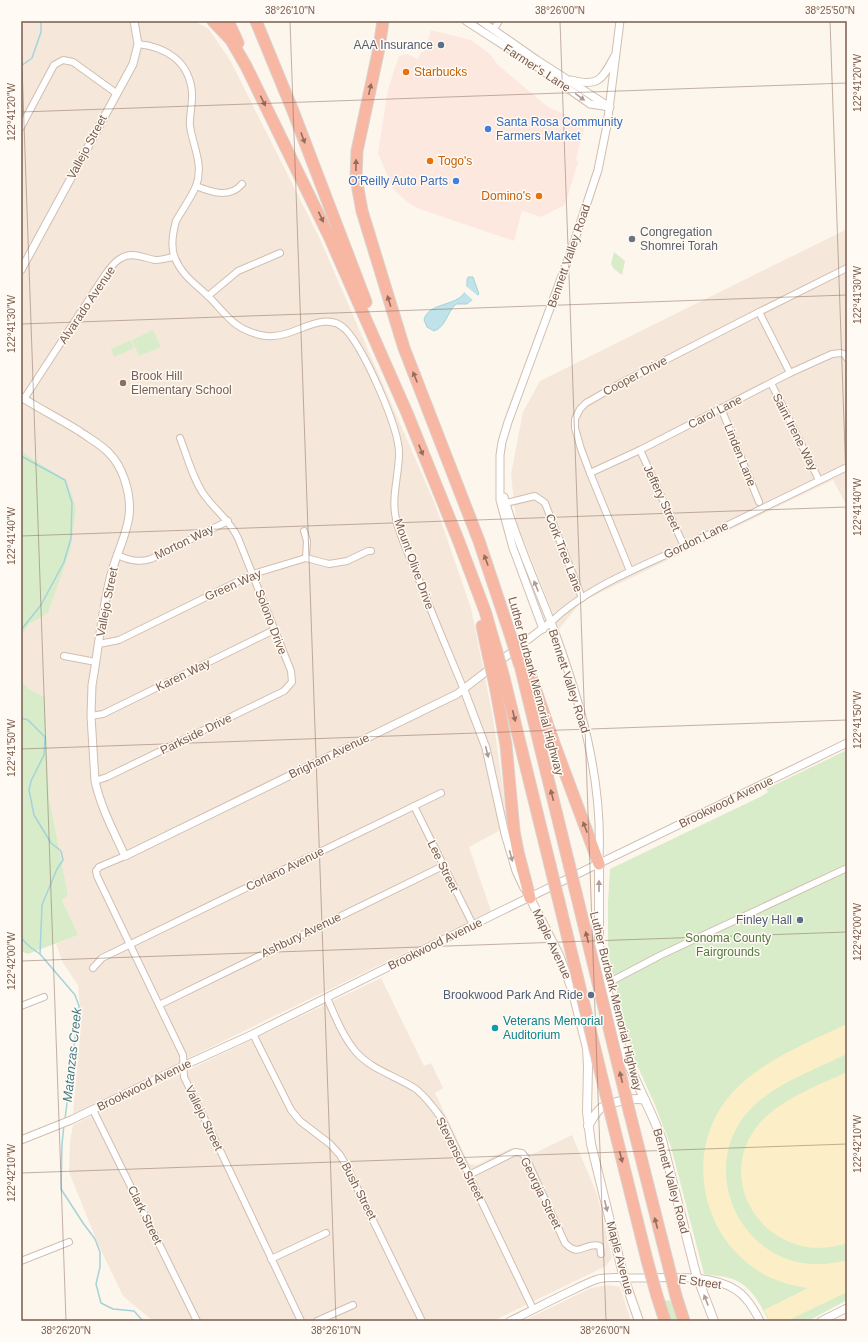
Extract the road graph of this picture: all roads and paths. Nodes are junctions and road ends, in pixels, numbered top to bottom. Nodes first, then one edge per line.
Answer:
1 (134, 21) edge
2 (213, 21) edge
3 (228, 21) edge
4 (383, 21) edge
5 (466, 21) edge
6 (482, 21) edge
7 (499, 21) edge
8 (620, 21) edge
9 (257, 22) edge
10 (494, 29) junction
11 (138, 44) junction
12 (616, 52) junction
13 (246, 66) junction
14 (566, 79) junction
15 (116, 93) junction
16 (610, 107) junction
17 (21, 127) edge
18 (242, 184) dead end
19 (196, 186) junction
20 (280, 253) dead end
21 (174, 257) junction
22 (847, 268) edge
23 (21, 270) edge
24 (208, 296) junction
25 (759, 312) junction
26 (847, 358) edge
27 (790, 373) junction
28 (771, 383) junction
29 (23, 398) edge
30 (721, 408) junction
31 (407, 413) junction
32 (180, 438) dead end
33 (640, 450) junction
34 (847, 467) edge
35 (590, 474) junction
36 (819, 480) junction
37 (500, 486) junction
38 (759, 502) dead end
39 (506, 503) junction
40 (228, 521) junction
41 (304, 531) dead end
42 (684, 546) junction
43 (371, 551) dead end
44 (117, 555) junction
45 (306, 558) junction
46 (630, 571) junction
47 (253, 574) junction
48 (582, 598) junction
49 (551, 622) junction
50 (543, 629) junction
51 (274, 630) junction
52 (99, 644) junction
53 (492, 651) junction
54 (64, 656) dead end
55 (96, 662) junction
56 (523, 664) junction
57 (292, 682) joint
58 (464, 690) junction
59 (91, 716) junction
60 (847, 743) edge
61 (95, 781) junction
62 (441, 793) dead end
63 (414, 806) junction
64 (125, 856) junction
65 (599, 864) junction
66 (443, 866) junction
67 (847, 868) edge
68 (96, 871) joint
69 (530, 898) junction
70 (473, 925) junction
71 (130, 945) junction
72 (93, 968) dead end
73 (606, 984) junction
74 (44, 997) dead end
75 (327, 998) junction
76 (159, 1005) junction
77 (21, 1006) edge
78 (253, 1034) junction
79 (184, 1066) junction
80 (645, 1100) junction
81 (93, 1110) junction
82 (588, 1126) junction
83 (21, 1140) edge
84 (469, 1175) junction
85 (326, 1233) dead end
86 (69, 1242) dead end
87 (601, 1254) dead end
88 (271, 1260) junction
89 (21, 1261) edge
90 (624, 1278) junction
91 (698, 1279) junction
92 (353, 1305) dead end
93 (847, 1308) edge
94 (533, 1309) junction
95 (197, 1321) edge
96 (300, 1321) edge
97 (317, 1321) edge
98 (422, 1321) edge
99 (510, 1321) edge
100 (639, 1321) edge
101 (665, 1321) edge
102 (684, 1321) edge
103 (714, 1321) edge
104 (760, 1321) edge
105 (821, 1321) edge

1 - 11 street, Vallejo Street
2 - 13 highway
3 - 13 highway
56 -> 4 highway, Luther Burbank Memorial Highway, bridge
5 -> 16 street, Farmer's Lane
6 - 10 street
7 - 10 street
8 - 12 street, Bennett Valley Road
9 -> 31 highway
10 - 14 street
11 - 15 street, Vallejo Street
11 - 19 street, Mount Olive Drive
12 - 14 street
12 - 16 street, Bennett Valley Road
13 -> 31 highway
14 - 16 street
15 - 17 street
15 - 23 street, Vallejo Street
16 - 37 street, Bennett Valley Road
18 - 19 street
19 - 21 street, Mount Olive Drive
20 - 24 street
21 - 24 street, Mount Olive Drive
21 - 29 street, Alvarado Avenue
22 - 25 street, Cooper Drive
24 - 58 street, Mount Olive Drive
25 - 27 street
25 - 35 street, Cooper Drive
26 - 27 street, Carol Lane
27 - 28 street, Carol Lane
28 - 30 street, Carol Lane
28 - 36 street, Saint Irene Way
29 - 44 street, Vallejo Street
30 - 33 street, Carol Lane
30 - 38 street, Linden Lane
31 -> 53 highway
32 - 40 street, Solono Drive
33 - 35 street, Carol Lane
33 - 42 street, Jeffery Street
34 - 36 street, Gordon Lane
35 - 46 street, Cooper Drive
36 - 42 street, Gordon Lane
37 - 39 street, Bennett Valley Road
37 - 50 street, Bennett Valley Road
39 - 48 street, Cork Tree Lane
49 -> 39 street, Bennett Valley Road
40 - 44 street, Morton Way
40 - 47 street, Solono Drive
41 - 45 street
42 - 46 street, Gordon Lane
43 - 45 street
44 - 52 street, Vallejo Street
45 - 47 street, Green Way
46 - 48 street, Gordon Lane
47 - 51 street, Solono Drive
47 - 52 street, Green Way
48 - 49 street, Gordon Lane
49 - 50 street, Brigham Avenue
49 - 65 street, Bennett Valley Road
50 - 58 street, Brigham Avenue
51 - 57 street, Solono Drive
51 - 59 street, Karen Way
52 - 55 street, Vallejo Street
53 - 69 highway, bridge
53 -> 101 highway, bridge
54 - 55 street
55 - 59 street, Vallejo Street
65 -> 56 highway
102 -> 56 highway, Luther Burbank Memorial Highway, bridge
57 - 61 street, Parkside Drive
58 - 64 street, Brigham Avenue
58 -> 69 street, Maple Avenue
59 - 61 street, Vallejo Street
60 - 65 street, Brookwood Avenue
61 - 64 street, Vallejo Street
62 - 63 street, Corlano Avenue
63 - 66 street, Lee Street
63 - 71 street, Corlano Avenue
64 - 68 street, Brigham Avenue
65 - 69 street, Brookwood Avenue
73 -> 65 main road, Bennett Valley Road
66 - 70 street, Lee Street
66 - 76 street, Ashbury Avenue
67 - 73 street
68 - 71 street, Vallejo Street
69 - 70 street, Brookwood Avenue
69 - 82 main road, Maple Avenue
70 - 75 street, Brookwood Avenue
71 - 72 street, Corlano Avenue
71 - 76 street, Vallejo Street
73 - 80 main road, Bennett Valley Road
74 - 77 street
75 - 78 street, Brookwood Avenue
75 - 84 street, Stevenson Street
76 - 79 street, Vallejo Street
78 - 79 street, Brookwood Avenue
78 - 98 street, Bush Street
79 - 81 street, Brookwood Avenue
79 - 88 street, Vallejo Street
80 - 82 main road
80 - 91 main road, Bennett Valley Road
81 - 83 street, Brookwood Avenue
81 - 95 street, Clark Street
82 -> 90 main road, Maple Avenue
84 - 87 street, Georgia Street
84 - 94 street, Stevenson Street
85 - 88 street
86 - 89 street
88 - 96 street, Vallejo Street
90 - 91 street, E Street
90 - 94 street, E Street
90 - 100 main road, Maple Avenue
103 -> 91 main road, Bennett Valley Road
91 - 104 street, E Street
92 - 97 street
93 - 105 street
94 - 99 street, E Street

